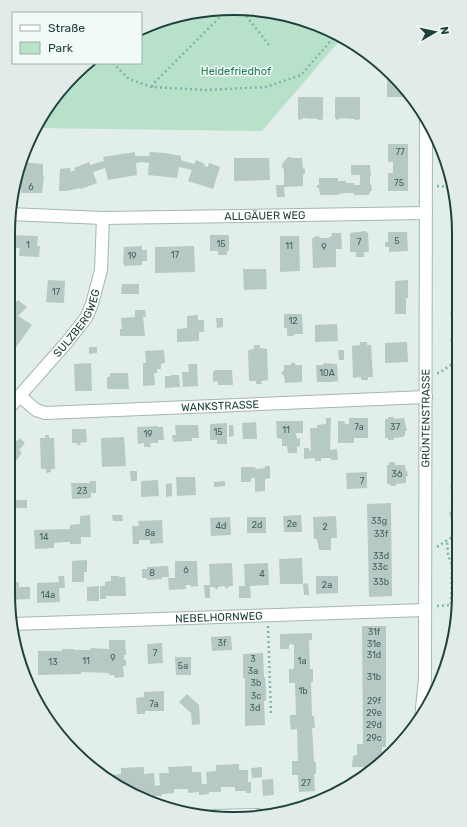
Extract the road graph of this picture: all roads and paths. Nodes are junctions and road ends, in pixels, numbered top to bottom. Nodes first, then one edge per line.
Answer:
1 (222, 15) edge
2 (245, 15) edge
3 (332, 39) edge
4 (269, 45) dead end
5 (114, 64) edge
6 (152, 87) junction
7 (426, 130) edge
8 (438, 186) dead end
9 (447, 187) edge
10 (426, 213) junction
11 (16, 214) edge
12 (103, 218) junction
13 (452, 364) edge
14 (437, 373) dead end
15 (20, 396) junction
16 (426, 397) junction
17 (15, 401) edge
18 (452, 538) edge
19 (447, 541) junction
20 (437, 547) dead end
21 (437, 606) dead end
22 (425, 610) junction
23 (268, 622) dead end
24 (17, 624) edge
25 (422, 704) edge
26 (272, 715) dead end

1 - 6 path
2 - 4 path
3 - 6 path
5 - 6 path
7 - 10 street, GRÜNTENSTRASSE
8 - 9 path
10 - 12 street, ALLGÄUER WEG
10 - 16 street, GRÜNTENSTRASSE
11 - 12 street, ALLGÄUER WEG
12 - 15 street, SULZBERGWEG
13 - 14 path
15 - 16 street, WANKSTRASSE
15 - 17 street, SULZBERGWEG
16 - 22 street, GRÜNTENSTRASSE
18 - 19 path
19 - 20 path
19 - 21 path
22 - 24 street, NEBELHORNWEG
22 - 25 street, GRÜNTENSTRASSE
23 - 26 path

